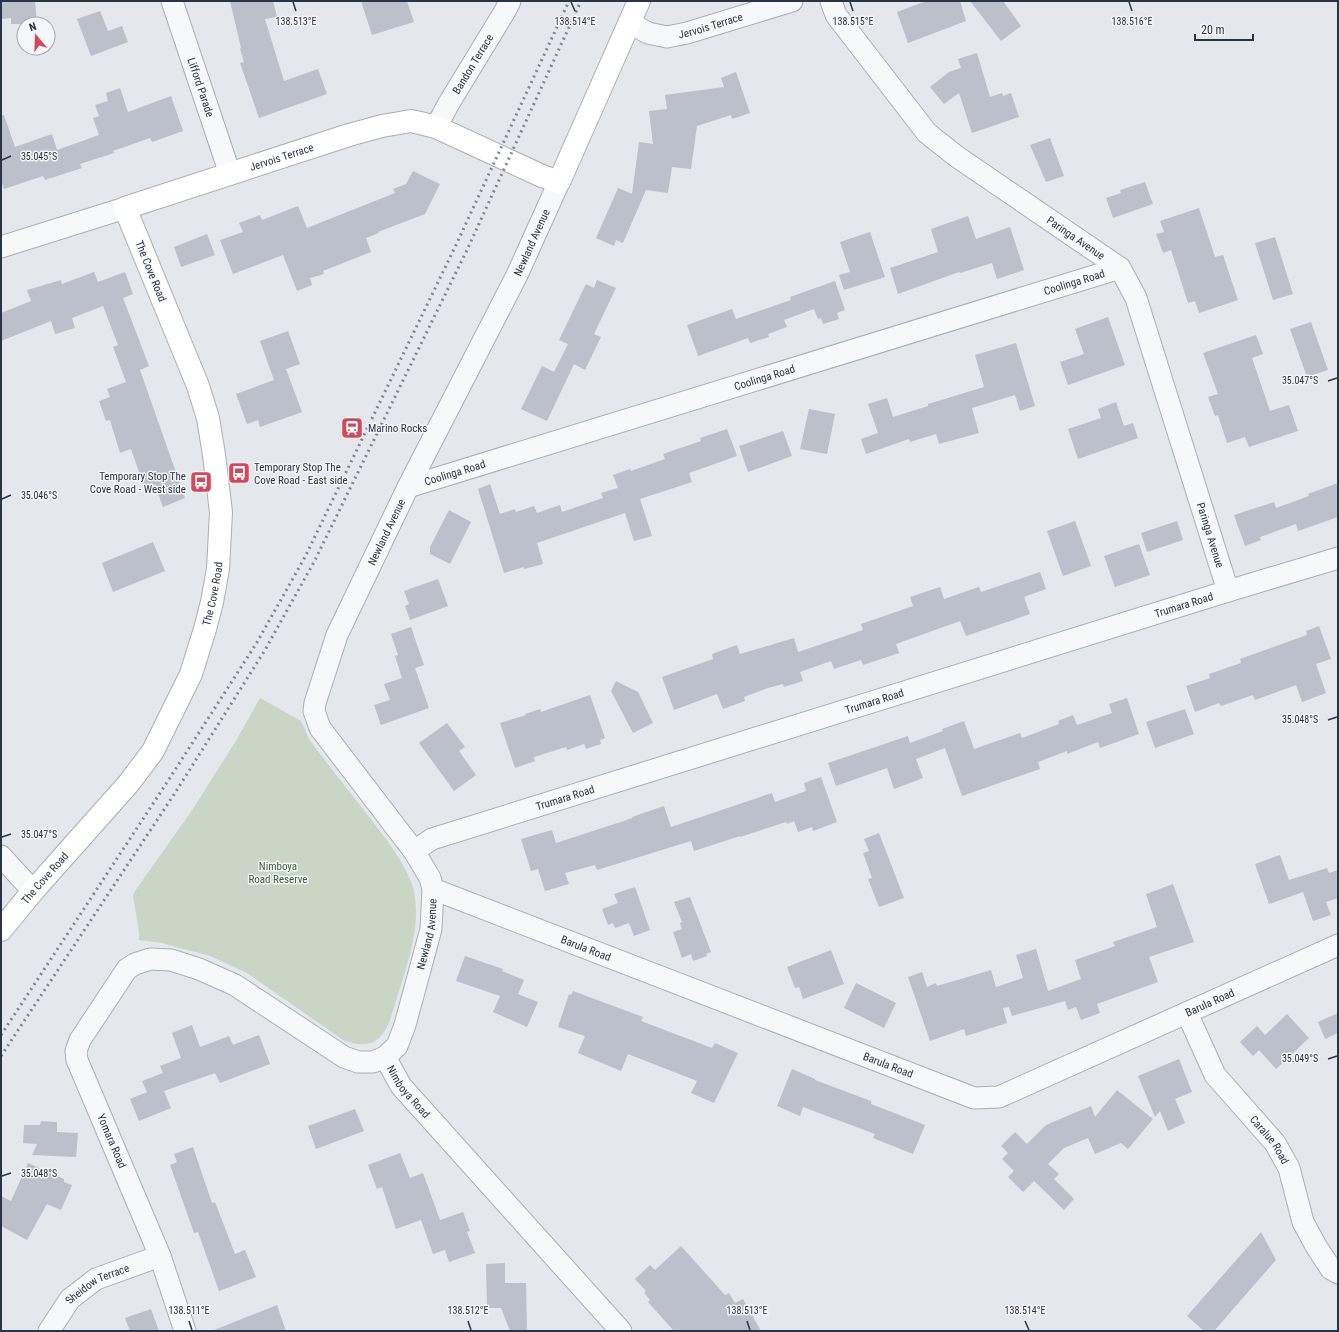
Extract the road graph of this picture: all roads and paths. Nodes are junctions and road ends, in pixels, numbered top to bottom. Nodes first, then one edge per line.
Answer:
1 (172, 1) edge
2 (510, 1) edge
3 (639, 1) edge
4 (792, 1) edge
5 (831, 1) edge
6 (630, 23) junction
7 (436, 127) junction
8 (230, 174) junction
9 (559, 182) junction
10 (125, 208) junction
11 (1, 247) edge
12 (1120, 268) junction
13 (408, 486) junction
14 (1338, 558) edge
15 (1228, 591) junction
16 (414, 851) junction
17 (1, 856) edge
18 (433, 889) junction
19 (34, 891) junction
20 (1, 930) edge
21 (1338, 945) edge
22 (135, 964) joint
23 (1187, 1013) junction
24 (385, 1057) junction
25 (160, 1256) junction
26 (1338, 1273) edge
27 (49, 1331) edge
28 (185, 1331) edge
29 (621, 1331) edge

1 - 8 street, Lifford Parade
2 - 7 street, Bandon Terrace
3 - 6 street, Newland Avenue
4 - 6 street, Jervois Terrace
5 - 12 street, Paringa Avenue
6 - 9 street, Newland Avenue
7 - 8 street, Jervois Terrace
7 - 9 street, Jervois Terrace
8 - 10 street, Jervois Terrace
9 - 13 street, Newland Avenue
10 - 11 street, Jervois Terrace
10 - 19 street, The Cove Road
12 - 13 street, Coolinga Road
12 - 15 street, Paringa Avenue
13 - 16 street, Newland Avenue
14 - 15 street, Trumara Road
15 - 16 street, Trumara Road
16 - 18 street, Newland Avenue
17 - 19 street
18 - 23 street, Barula Road
18 - 24 street, Newland Avenue
19 - 20 street, The Cove Road
21 - 23 street, Barula Road
22 - 24 street, Nimboya Road
22 - 25 street, Yomara Road
23 - 26 street, Caralue Road
24 - 29 street, Nimboya Road
25 - 27 street, Sheidow Terrace
25 - 28 street, Yomara Road

